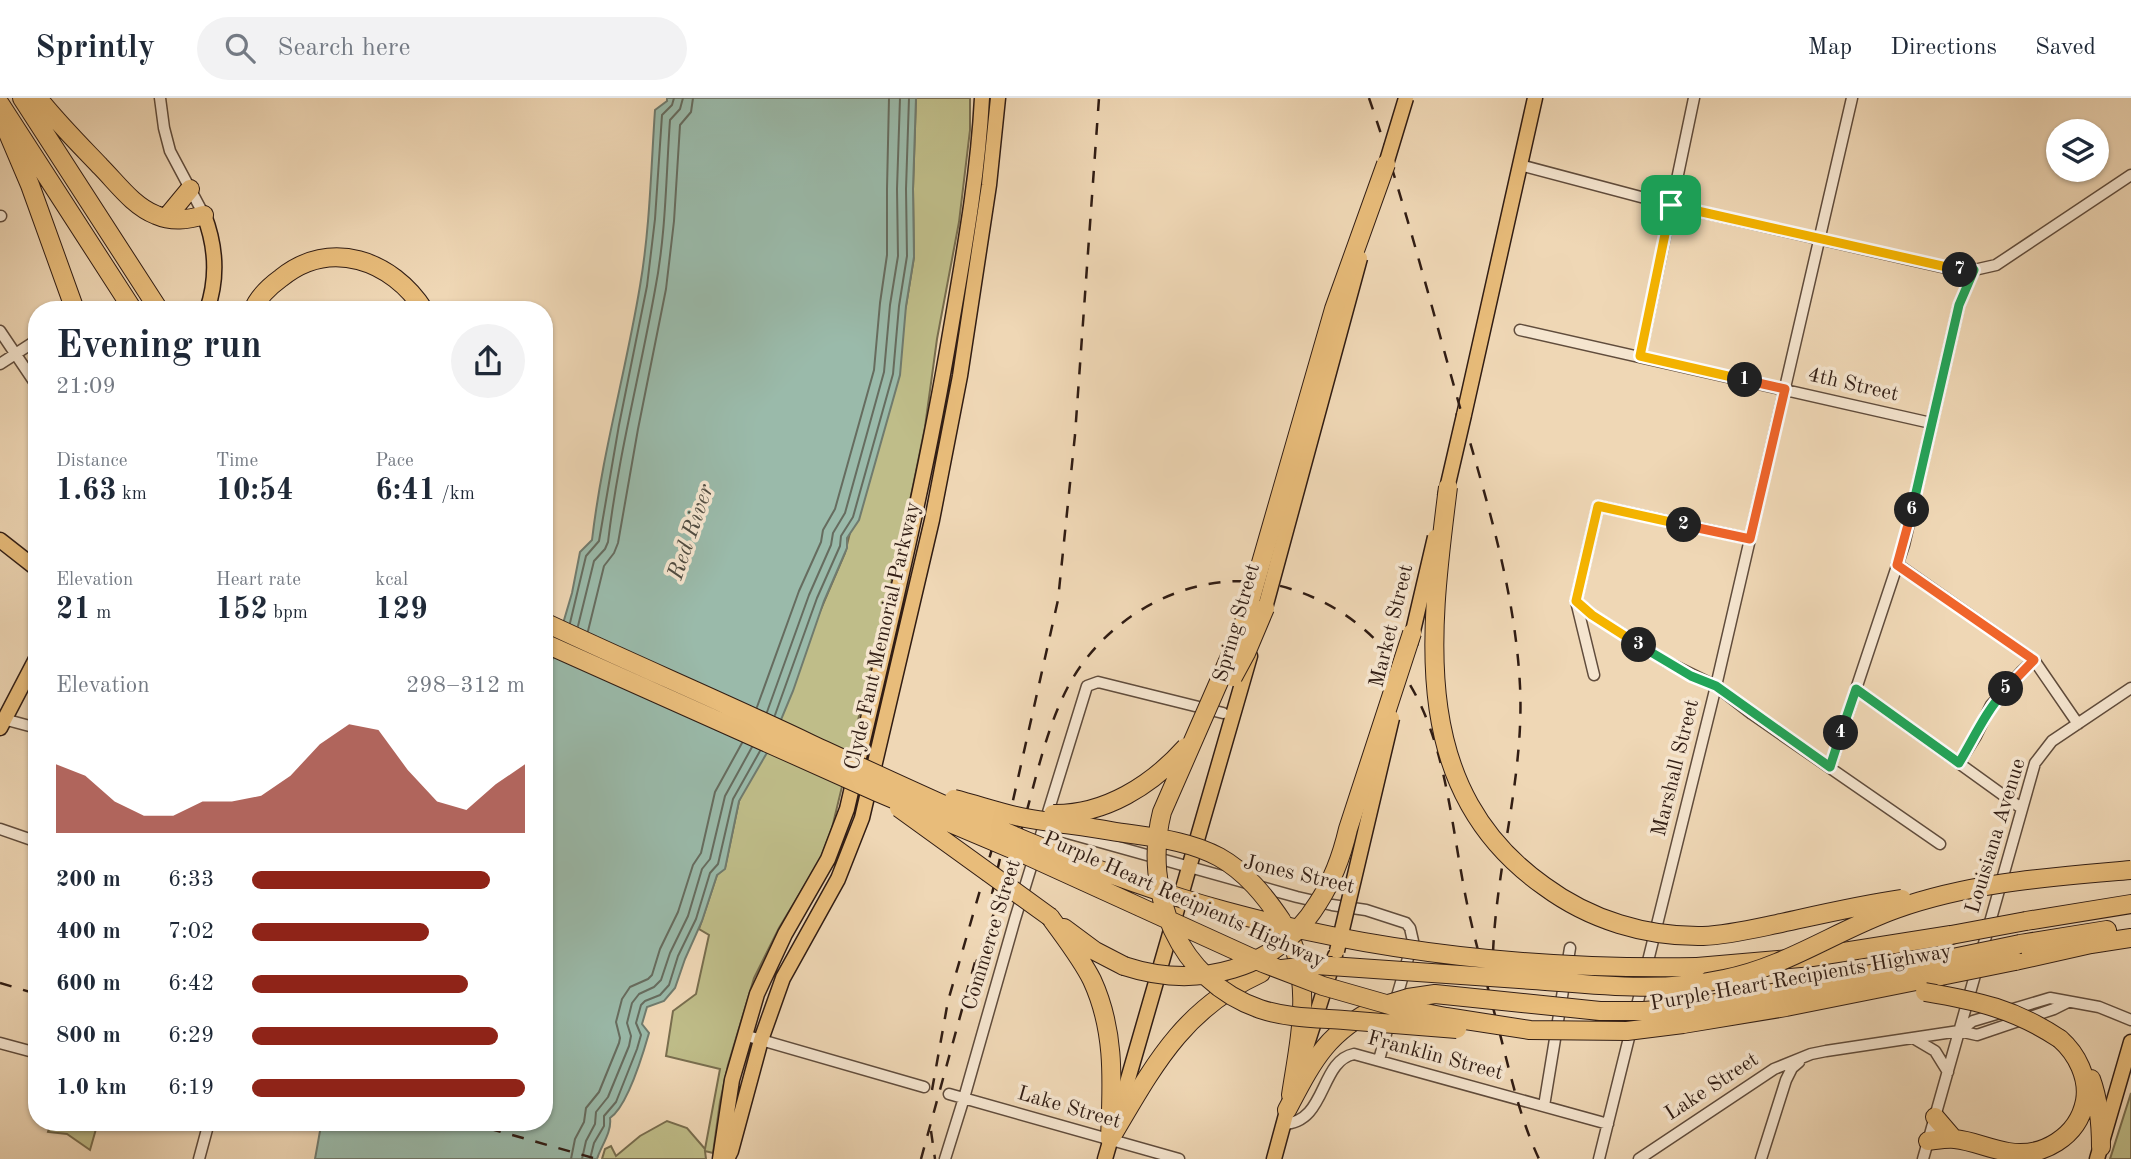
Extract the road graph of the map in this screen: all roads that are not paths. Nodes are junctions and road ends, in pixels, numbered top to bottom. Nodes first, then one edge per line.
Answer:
1 (22, 98) edge
2 (38, 98) edge
3 (160, 98) edge
4 (982, 98) edge
5 (998, 98) edge
6 (1406, 98) edge
7 (1535, 98) edge
8 (1694, 98) edge
9 (1852, 98) edge
10 (0, 104) edge
11 (0, 114) edge
12 (1386, 164) junction
13 (1520, 165) junction
14 (2131, 175) edge
15 (190, 189) junction
16 (1671, 205) junction
17 (204, 215) junction
18 (166, 218) junction
19 (1819, 239) junction
20 (1974, 270) junction
21 (72, 301) edge
22 (127, 301) edge
23 (153, 301) edge
24 (210, 301) edge
25 (257, 301) edge
26 (418, 301) edge
27 (1520, 330) dead end
28 (0, 331) edge
29 (28, 346) edge
30 (15, 354) junction
31 (1640, 356) junction
32 (0, 364) edge
33 (28, 373) edge
34 (1785, 389) junction
35 (1931, 423) junction
36 (1448, 487) junction
37 (1750, 539) junction
38 (0, 540) edge
39 (28, 562) edge
40 (1897, 565) junction
41 (1576, 601) junction
42 (1265, 608) junction
43 (553, 626) edge
44 (1412, 634) junction
45 (553, 648) edge
46 (2034, 660) junction
47 (28, 673) edge
48 (1594, 675) dead end
49 (1716, 686) junction
50 (2131, 688) edge
51 (1856, 689) junction
52 (1223, 713) dead end
53 (1, 722) edge
54 (2078, 724) junction
55 (28, 726) edge
56 (1959, 763) junction
57 (1830, 767) junction
58 (882, 785) junction
59 (990, 808) junction
60 (2021, 808) junction
61 (1045, 827) junction
62 (0, 829) edge
63 (28, 838) edge
64 (1940, 844) dead end
65 (1190, 867) junction
66 (2131, 870) edge
67 (1933, 898) junction
68 (2131, 904) edge
69 (1050, 917) junction
70 (2127, 933) edge
71 (1570, 948) dead end
72 (1942, 968) junction
73 (1810, 1001) junction
74 (1684, 1016) junction
75 (2131, 1020) edge
76 (1530, 1030) junction
77 (1959, 1031) junction
78 (744, 1035) junction
79 (1913, 1038) junction
80 (761, 1040) junction
81 (2064, 1042) junction
82 (2131, 1042) edge
83 (0, 1043) edge
84 (28, 1051) edge
85 (1811, 1054) junction
86 (1378, 1060) junction
87 (1948, 1072) junction
88 (924, 1087) dead end
89 (949, 1094) dead end
90 (964, 1098) junction
91 (1545, 1106) junction
92 (1287, 1109) junction
93 (1935, 1117) junction
94 (1608, 1124) junction
95 (207, 1131) edge
96 (1953, 1138) junction
97 (1110, 1139) junction
98 (1928, 1141) junction
99 (2099, 1153) edge
100 (199, 1159) edge
101 (720, 1159) edge
102 (727, 1159) edge
103 (945, 1159) edge
104 (1105, 1159) edge
105 (1179, 1159) edge
106 (1274, 1159) edge
107 (1599, 1159) edge
108 (1639, 1159) edge
109 (1761, 1159) edge
110 (1923, 1159) edge

1 - 23 highway
2 - 18 highway
3 - 15 street
4 - 78 main road, Clyde Fant Memorial Parkway
5 - 80 main road, Clyde Fant Memorial Parkway
6 - 12 main road, Spring Street, bridge
7 - 13 main road, Market Street
8 - 16 street
9 - 19 street, Marshall Street
10 - 22 highway
11 - 21 highway
12 - 42 main road, Spring Street, bridge
12 - 76 highway, bridge
13 - 16 street
13 - 36 main road, Market Street, bridge
14 - 20 street
15 - 17 street
15 - 18 highway
16 - 19 street
16 - 31 street
17 - 18 highway
17 - 24 main road
19 - 20 street
19 - 34 street, Marshall Street
20 - 35 street
25 - 26 highway
27 - 31 street, 4th Street
28 - 30 street
29 - 30 street
30 - 32 street
30 - 33 street
31 - 34 street, 4th Street
34 - 35 street, 4th Street
34 - 37 street, Marshall Street
35 - 40 street
36 - 44 main road, Market Street, bridge
36 - 67 highway, bridge
37 - 41 street
37 - 49 street, Marshall Street
38 - 39 main road
40 - 46 street
40 - 51 street
41 - 48 street
41 - 49 street
42 - 59 highway, bridge
42 - 65 main road, Spring Street, bridge
43 - 58 highway, Purple Heart Recipients Highway, bridge
44 - 69 highway, bridge
44 - 92 main road, Market Street, bridge
45 - 58 highway, Purple Heart Recipients Highway, bridge
46 - 54 street
46 - 56 street
47 - 53 main road
49 - 57 street
49 - 94 street, Marshall Street
50 - 54 street, Louisiana Avenue
51 - 56 street
51 - 57 street
52 - 61 street, Commerce Street
53 - 55 street
54 - 60 street, Louisiana Avenue
56 - 60 street
57 - 64 street
58 - 59 highway, bridge
58 - 68 highway, Purple Heart Recipients Highway, bridge
58 - 69 highway, bridge
58 - 76 highway, Purple Heart Recipients Highway, bridge
59 - 92 highway, bridge
60 - 77 street, Louisiana Avenue
61 - 65 street, Jones Street
61 - 90 street, Commerce Street
62 - 63 street
65 - 86 street, Jones Street
65 - 97 main road, Spring Street
66 - 67 highway, bridge
67 - 97 highway, bridge
69 - 97 highway
70 - 72 highway, Purple Heart Recipients Highway, bridge
71 - 91 street
72 - 73 highway, Purple Heart Recipients Highway
72 - 74 highway
73 - 74 highway, Purple Heart Recipients Highway
73 - 81 highway, bridge
74 - 76 highway, Purple Heart Recipients Highway, bridge
74 - 92 highway, bridge
75 - 77 street, Lake Street
77 - 79 street, Lake Street
77 - 87 street, Louisiana Avenue
78 - 80 street
78 - 101 main road, Clyde Fant Memorial Parkway
79 - 85 street, Lake Street
79 - 87 street
80 - 88 street
80 - 102 main road, Clyde Fant Memorial Parkway
81 - 96 highway
81 - 99 highway
82 - 99 main road
83 - 84 street
85 - 108 street, Lake Street
85 - 109 street
86 - 91 street, Franklin Street
86 - 92 street, Franklin Street
87 - 93 street, Louisiana Avenue
89 - 90 street, Lake Street
90 - 97 street, Lake Street
90 - 103 street, Commerce Street
91 - 94 street, Franklin Street
92 - 106 main road, Market Street
93 - 96 highway
93 - 98 street, Louisiana Avenue
94 - 107 street, Marshall Street
95 - 100 street
96 - 98 highway
97 - 104 main road, Spring Street
97 - 105 street, Lake Street
98 - 110 street, Louisiana Avenue

